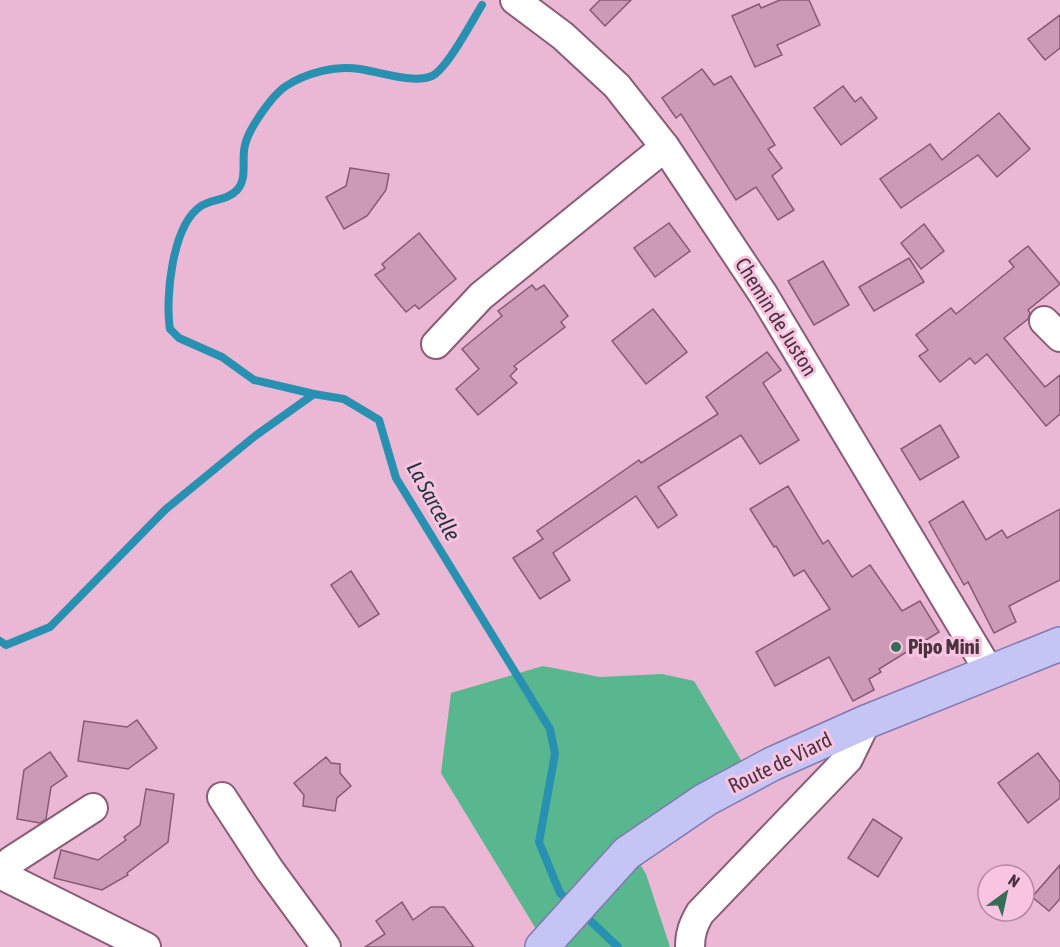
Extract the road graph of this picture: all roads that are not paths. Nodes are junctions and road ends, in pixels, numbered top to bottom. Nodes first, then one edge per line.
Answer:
1 (515, 0) edge
2 (665, 147) junction
3 (436, 344) dead end
4 (1060, 644) edge
5 (989, 671) junction
6 (866, 722) junction
7 (222, 797) dead end
8 (93, 808) dead end
9 (9, 865) edge
10 (544, 944) edge
11 (146, 947) edge
12 (326, 947) edge
13 (690, 947) edge

1 - 2 street, Chemin de Juston
2 - 3 street
2 - 5 street, Chemin de Juston
4 - 5 main road, Route de Viard
5 - 6 main road, Route de Viard
6 - 10 main road, Route de Viard
6 - 13 street
7 - 12 street
8 - 9 street
9 - 11 street

